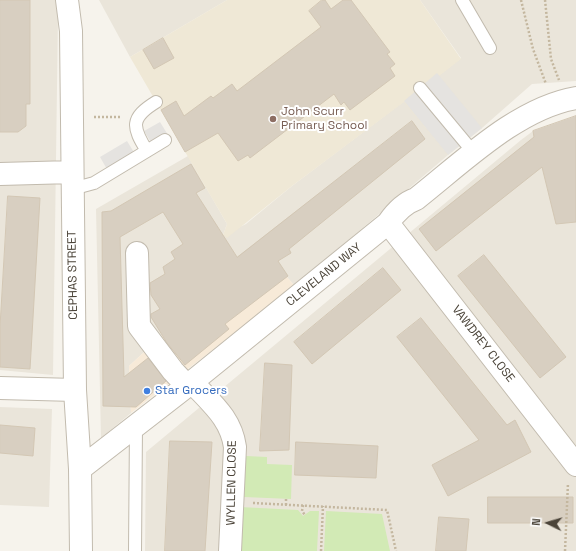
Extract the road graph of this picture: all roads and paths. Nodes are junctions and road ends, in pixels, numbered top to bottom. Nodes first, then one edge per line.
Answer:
1 (66, 0) edge
2 (462, 0) edge
3 (521, 0) edge
4 (545, 0) edge
5 (490, 48) dead end
6 (420, 88) dead end
7 (565, 100) edge
8 (156, 102) dead end
9 (93, 117) dead end
10 (139, 117) junction
11 (166, 140) dead end
12 (147, 151) junction
13 (474, 153) junction
14 (0, 174) edge
15 (72, 180) junction
16 (388, 223) junction
17 (137, 253) dead end
18 (190, 384) junction
19 (0, 388) edge
20 (75, 390) junction
21 (136, 426) junction
22 (573, 460) edge
23 (80, 469) junction
24 (286, 499) dead end
25 (232, 502) junction
26 (286, 505) junction
27 (303, 505) junction
28 (323, 506) junction
29 (305, 515) dead end
30 (81, 551) edge
31 (135, 551) edge
32 (230, 551) edge
33 (321, 551) edge
34 (396, 551) edge
35 (565, 551) edge

1 - 15 street, CEPHAS STREET
2 - 5 lane
3 - 7 path
4 - 7 path
6 - 13 lane
7 - 13 street, CLEVELAND WAY
8 - 10 lane
9 - 10 path
10 - 12 lane
11 - 12 lane
12 - 15 lane
13 - 16 street, CLEVELAND WAY
14 - 15 street
15 - 20 street, CEPHAS STREET
16 - 18 street, CLEVELAND WAY
16 - 22 street, VAWDREY CLOSE
17 - 18 street, WYLLEN CLOSE
18 - 21 street, CLEVELAND WAY
18 - 25 street, WYLLEN CLOSE
19 - 20 street
20 - 23 street, CEPHAS STREET
21 - 23 street, CLEVELAND WAY
21 - 31 lane
22 - 35 path
23 - 30 street, CEPHAS STREET
24 - 26 path
25 - 26 path
25 - 32 street, WYLLEN CLOSE
26 - 27 path
27 - 28 path
27 - 29 path
28 - 33 path
28 - 34 path

